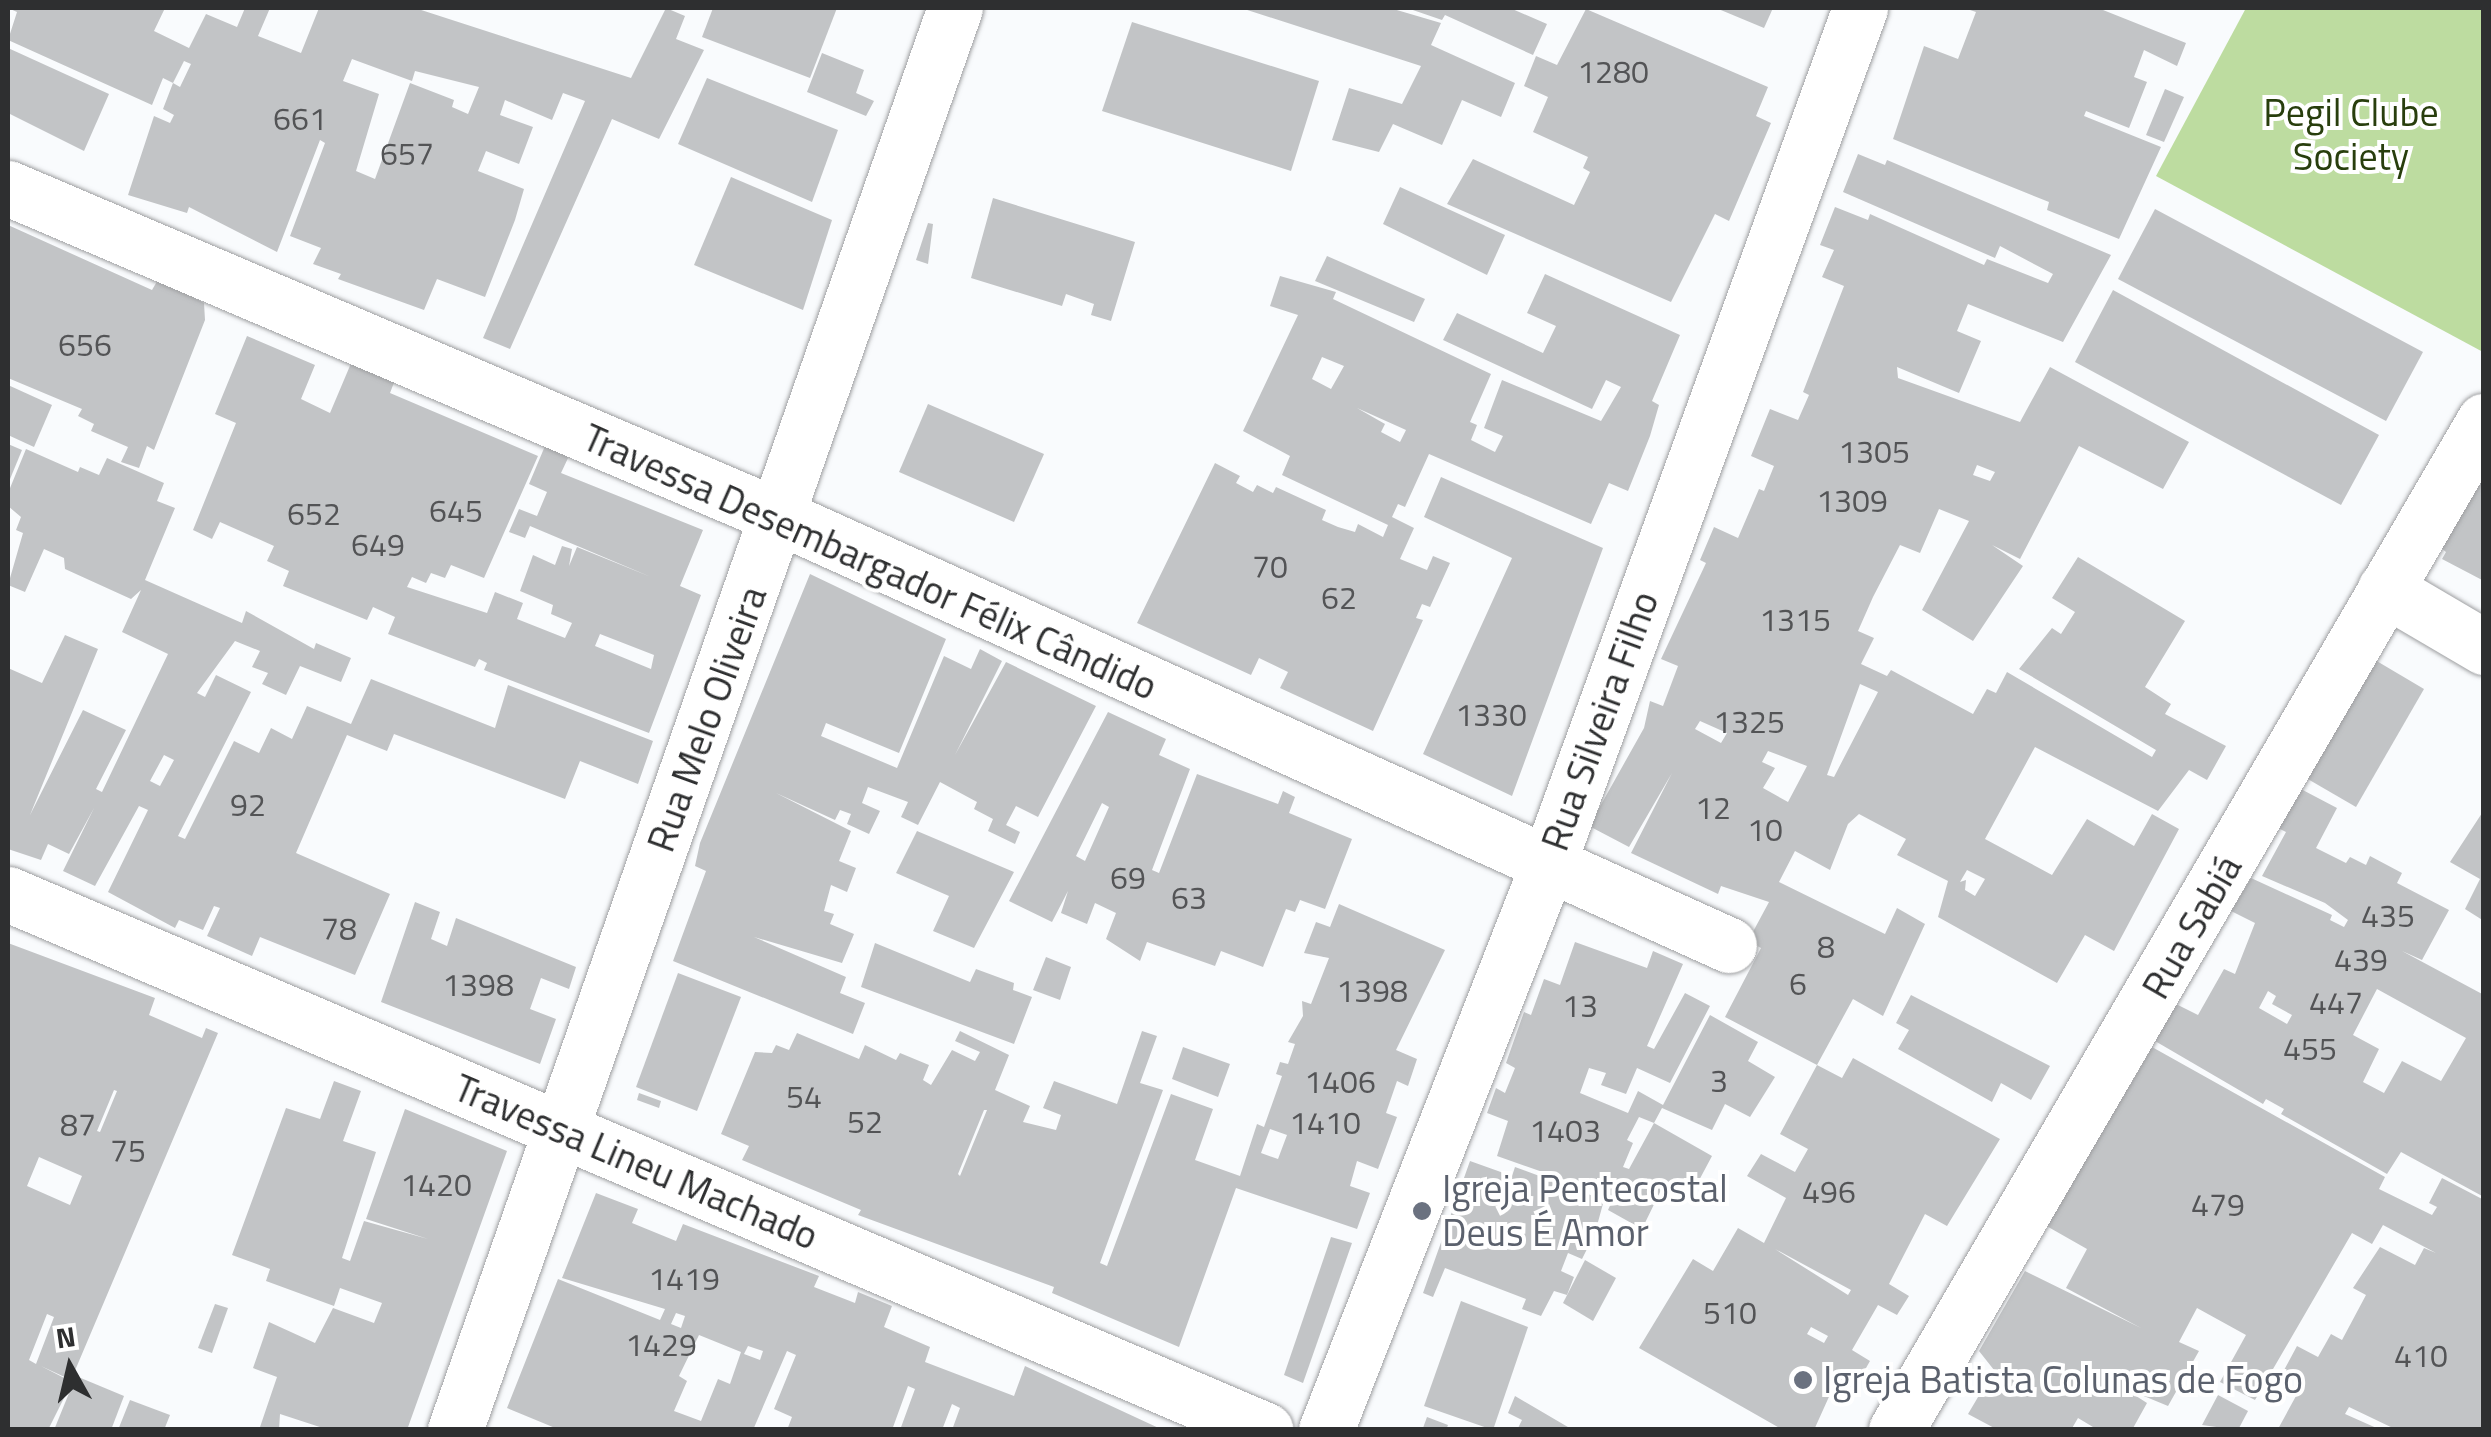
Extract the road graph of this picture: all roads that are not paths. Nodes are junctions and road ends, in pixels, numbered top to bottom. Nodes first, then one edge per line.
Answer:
1 (955, 8) edge
2 (1860, 8) edge
3 (8, 188) edge
4 (2484, 421) edge
5 (780, 517) junction
6 (2385, 589) junction
7 (2484, 648) edge
8 (1548, 864) junction
9 (8, 894) edge
10 (1729, 945) dead end
11 (560, 1130) junction
12 (455, 1430) edge
13 (1265, 1430) edge
14 (1326, 1430) edge
15 (1896, 1430) edge

1 - 5 street, Rua Melo Oliveira
2 - 8 street, Rua Silveira Filho
3 - 5 street, Travessa Desembargador Félix Cândido
4 - 6 street, Rua Sabiá
5 - 8 street, Travessa Desembargador Félix Cândido
5 - 11 street, Rua Melo Oliveira
6 - 7 street
6 - 15 street, Rua Sabiá
8 - 10 street, Travessa Desembargador Félix Cândido
8 - 14 street, Rua Silveira Filho
9 - 11 street, Travessa Lineu Machado
11 - 12 street, Rua Melo Oliveira
11 - 13 street, Travessa Lineu Machado

